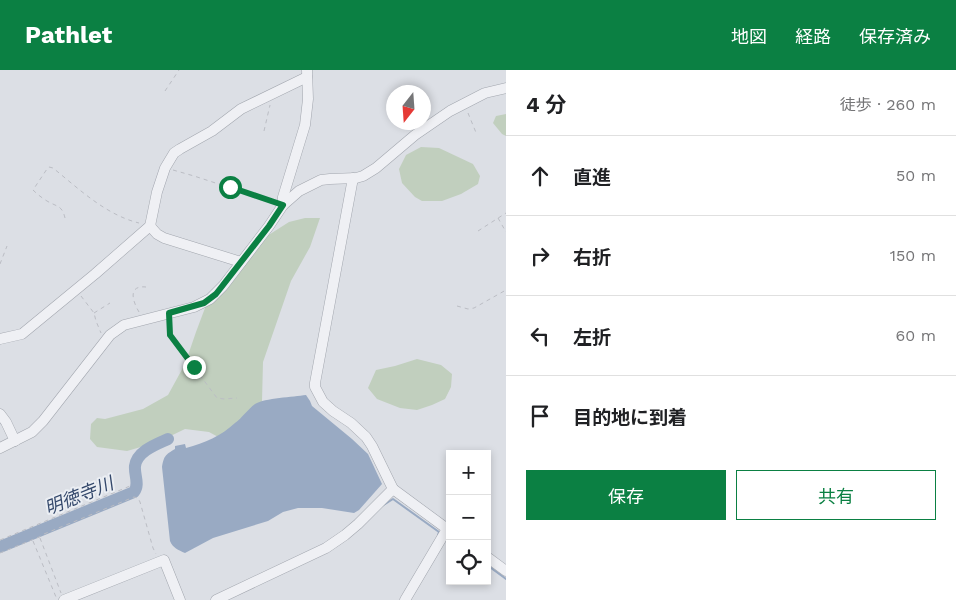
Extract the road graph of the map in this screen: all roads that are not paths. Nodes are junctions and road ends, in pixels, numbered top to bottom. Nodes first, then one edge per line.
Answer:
1 (307, 74) edge
2 (506, 88) edge
3 (352, 178) junction
4 (283, 205) junction
5 (150, 226) junction
6 (241, 262) junction
7 (0, 339) edge
8 (0, 414) edge
9 (15, 441) junction
10 (0, 448) edge
11 (393, 490) junction
12 (446, 529) edge
13 (446, 533) edge
14 (491, 560) edge
15 (506, 570) edge
16 (64, 600) edge
17 (180, 600) edge
18 (216, 600) edge
19 (405, 600) edge

1 - 4 street
1 - 5 street
2 - 3 street
3 - 4 street
3 - 11 street
4 - 6 street
5 - 6 street
5 - 7 street
6 - 9 street
8 - 9 street
9 - 10 street
11 - 12 street
11 - 18 street
13 - 19 street
14 - 15 street
16 - 17 street

